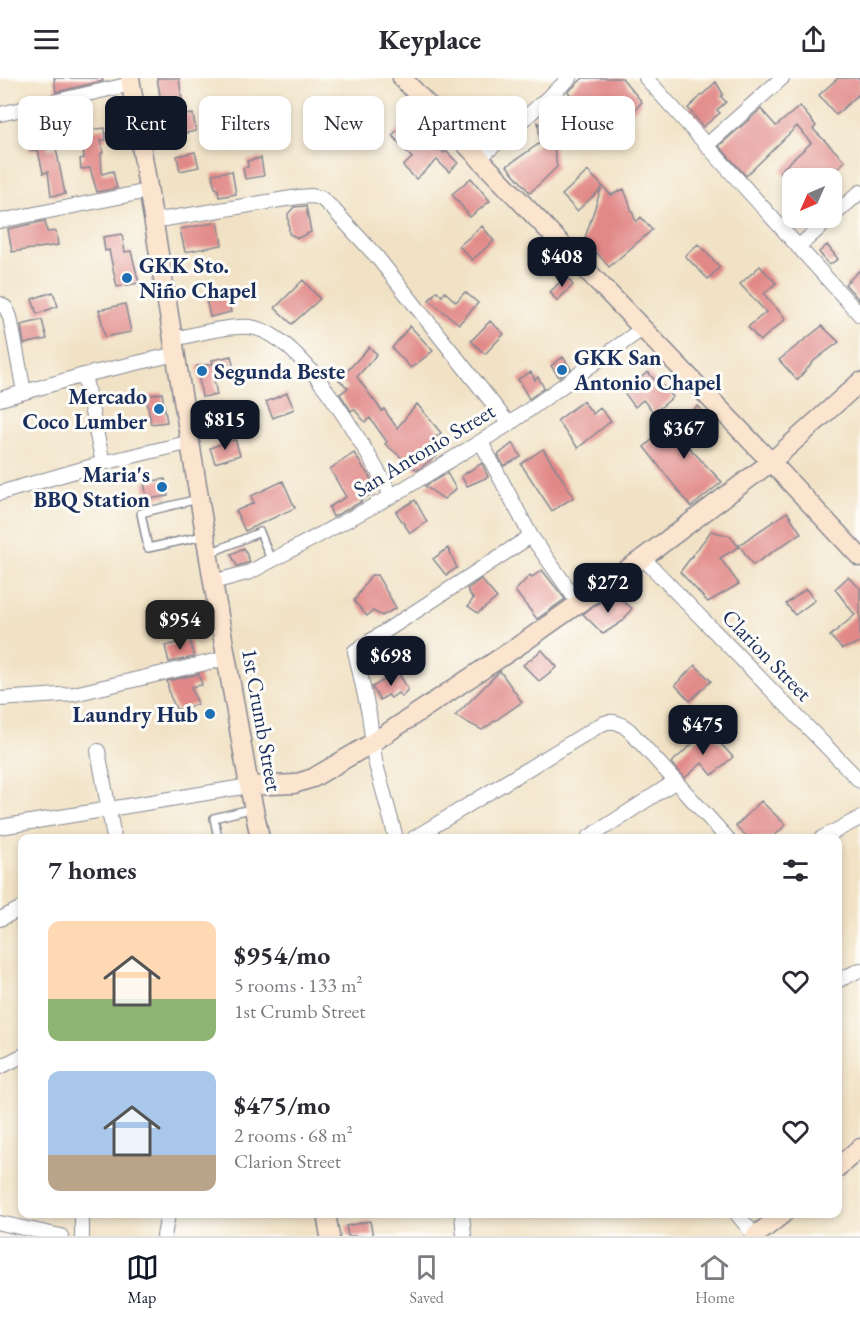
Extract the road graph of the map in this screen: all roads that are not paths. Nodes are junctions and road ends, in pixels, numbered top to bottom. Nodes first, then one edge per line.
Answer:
1 (402, 78) edge
2 (570, 78) edge
3 (646, 78) edge
4 (782, 78) edge
5 (130, 81) edge
6 (0, 114) edge
7 (707, 146) junction
8 (480, 158) junction
9 (148, 191) junction
10 (860, 192) edge
11 (0, 221) edge
12 (153, 221) junction
13 (798, 247) junction
14 (0, 304) edge
15 (860, 315) edge
16 (642, 329) junction
17 (175, 347) junction
18 (84, 375) junction
19 (860, 382) edge
20 (24, 392) junction
21 (0, 399) edge
22 (509, 424) junction
23 (190, 442) junction
24 (481, 442) junction
25 (771, 462) junction
26 (103, 463) junction
27 (0, 493) edge
28 (392, 496) junction
29 (200, 498) junction
30 (531, 536) junction
31 (207, 545) junction
32 (860, 557) edge
33 (643, 558) junction
34 (271, 560) junction
35 (213, 582) junction
36 (579, 604) junction
37 (227, 658) junction
38 (0, 699) edge
39 (372, 743) junction
40 (98, 751) dead end
41 (676, 781) junction
42 (860, 781) edge
43 (249, 786) junction
44 (110, 808) junction
45 (254, 808) junction
46 (860, 818) edge
47 (0, 827) edge
48 (113, 834) edge
49 (217, 834) edge
50 (257, 834) edge
51 (395, 834) edge
52 (421, 834) edge
53 (594, 834) edge
54 (723, 834) edge
55 (830, 834) edge
56 (18, 910) edge
57 (0, 919) edge
58 (860, 970) edge
59 (842, 979) edge
60 (18, 1058) edge
61 (0, 1067) edge
62 (858, 1152) edge
63 (842, 1164) edge
64 (82, 1218) edge
65 (167, 1218) edge
66 (327, 1218) edge
67 (462, 1218) edge
68 (740, 1218) edge
69 (778, 1218) edge
70 (0, 1223) edge
71 (61, 1236) edge
72 (82, 1236) edge
73 (164, 1236) edge
74 (330, 1236) edge
75 (464, 1236) edge
76 (755, 1236) edge

1 - 8 street
2 - 8 street
3 - 7 street
4 - 7 street
5 - 6 street
5 - 9 street, 1st Crumb Street
7 - 13 street
8 - 16 street
9 - 11 street
9 - 12 street, 1st Crumb Street
10 - 13 street
12 - 17 street, 1st Crumb Street
12 - 22 street
13 - 15 street
14 - 20 street
16 - 22 street, San Antonio Street
16 - 25 street
17 - 18 street
17 - 23 street, 1st Crumb Street
17 - 28 street
18 - 20 street
18 - 26 street
19 - 25 street
20 - 21 street
22 - 24 street, San Antonio Street
23 - 26 street
23 - 29 street, 1st Crumb Street
24 - 28 street, San Antonio Street
24 - 30 street
25 - 32 street
25 - 33 street
26 - 27 street
28 - 34 street, San Antonio Street
29 - 31 street, 1st Crumb Street
29 - 31 lane
30 - 36 street
30 - 39 street
31 - 34 lane
31 - 35 street, 1st Crumb Street
33 - 36 street
33 - 42 street, Clarion Street
34 - 35 street, San Antonio Street
35 - 37 street, 1st Crumb Street
36 - 39 street
37 - 38 street
37 - 43 street, 1st Crumb Street
39 - 43 street
39 - 51 street
40 - 44 street
41 - 52 street
41 - 53 street
41 - 54 street
43 - 44 street
43 - 45 street, 1st Crumb Street
44 - 47 street
44 - 48 street
45 - 49 lane
45 - 50 street, 1st Crumb Street
46 - 55 street
56 - 57 street
58 - 59 street
60 - 61 street
62 - 63 street
64 - 72 street
65 - 73 street
66 - 74 street
67 - 75 street
68 - 76 street
69 - 76 street
70 - 71 street

